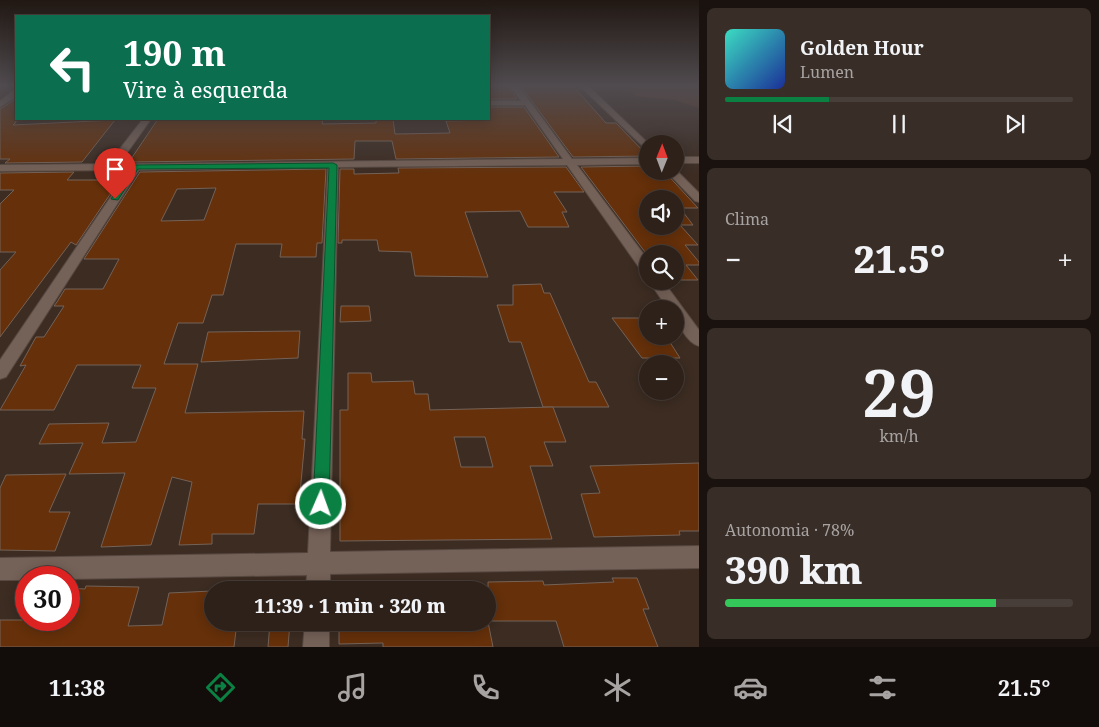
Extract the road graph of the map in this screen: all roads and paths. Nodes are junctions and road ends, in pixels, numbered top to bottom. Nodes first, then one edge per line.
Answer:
1 (536, 115) edge
2 (614, 115) edge
3 (146, 120) edge
4 (639, 139) edge
5 (684, 160) edge
6 (699, 160) edge
7 (639, 161) edge
8 (571, 163) junction
9 (333, 165) junction
10 (111, 167) junction
11 (136, 167) junction
12 (0, 168) edge
13 (680, 180) edge
14 (699, 199) edge
15 (639, 257) edge
16 (662, 290) edge
17 (699, 341) edge
18 (0, 373) edge
19 (699, 557) edge
20 (319, 563) junction
21 (0, 568) edge
22 (318, 581) edge
23 (317, 631) edge
24 (316, 647) edge

1 - 8 street
2 - 4 street
3 - 10 street
5 - 6 street
7 - 8 street
8 - 9 street
8 - 15 street
9 - 11 street
9 - 20 street
10 - 11 street
10 - 12 street
11 - 18 street
13 - 14 street
16 - 17 street
19 - 20 street
20 - 21 street
20 - 22 street
23 - 24 street

